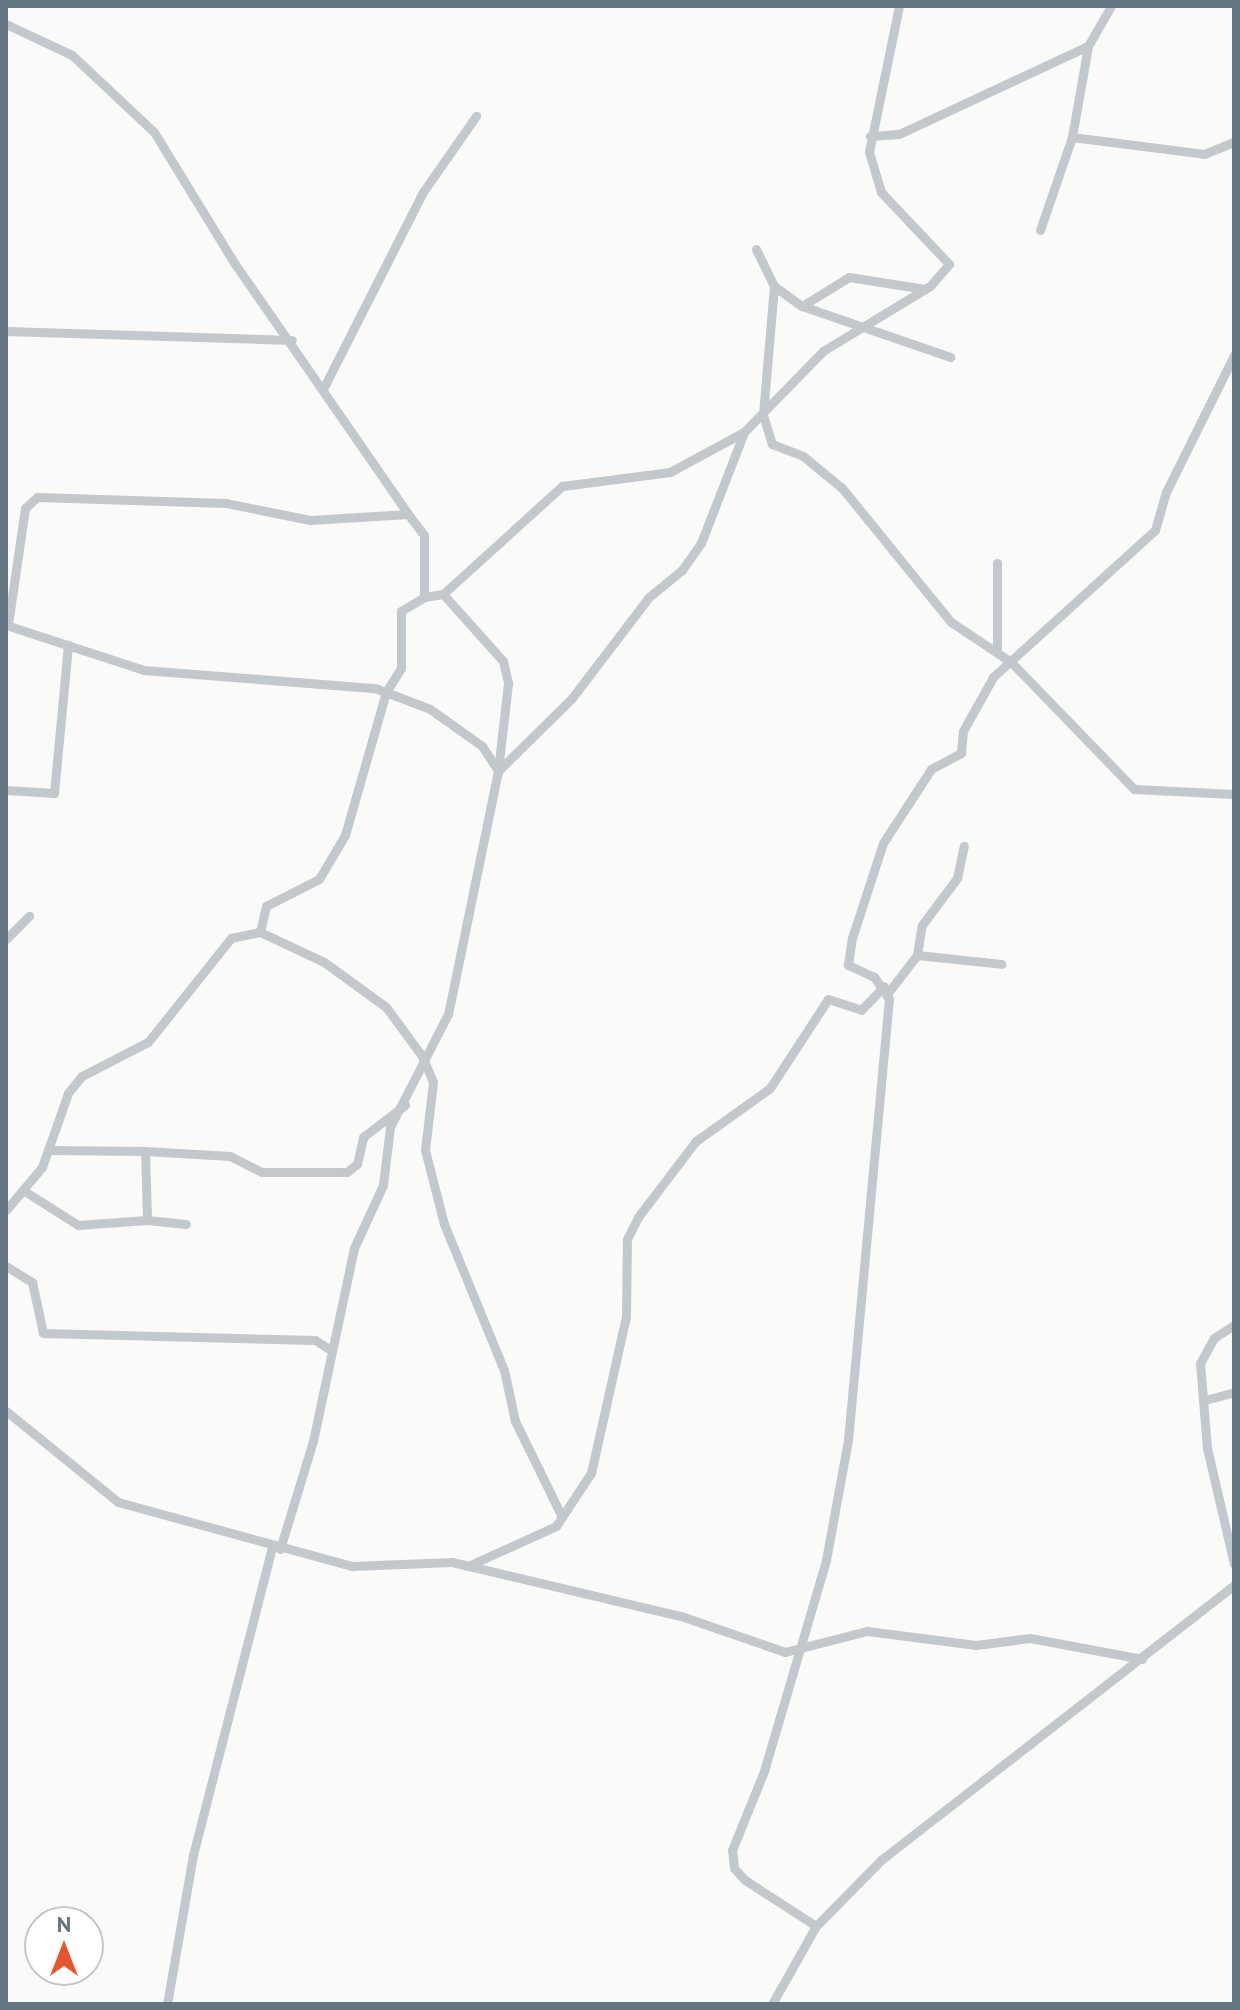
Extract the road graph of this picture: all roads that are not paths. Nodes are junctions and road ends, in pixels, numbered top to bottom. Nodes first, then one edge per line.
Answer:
1 (899, 6) edge
2 (1111, 6) edge
3 (6, 24) edge
4 (1088, 46) junction
5 (476, 116) dead end
6 (870, 136) junction
7 (1072, 137) junction
8 (1234, 142) edge
9 (1040, 230) dead end
10 (756, 249) dead end
11 (774, 286) junction
12 (925, 289) junction
13 (802, 306) junction
14 (857, 328) junction
15 (6, 331) edge
16 (292, 340) junction
17 (1234, 355) edge
18 (950, 357) dead end
19 (323, 389) junction
20 (763, 415) junction
21 (744, 432) junction
22 (408, 514) junction
23 (997, 563) dead end
24 (443, 594) junction
25 (424, 597) junction
26 (7, 625) edge
27 (68, 645) junction
28 (997, 651) junction
29 (1011, 662) junction
30 (386, 692) junction
31 (498, 771) junction
32 (6, 790) edge
33 (1234, 794) edge
34 (964, 846) dead end
35 (29, 916) dead end
36 (260, 932) junction
37 (6, 939) edge
38 (917, 955) junction
39 (1002, 964) dead end
40 (886, 990) junction
41 (422, 1056) junction
42 (408, 1103) junction
43 (49, 1150) junction
44 (145, 1151) junction
45 (26, 1192) junction
46 (6, 1210) edge
47 (147, 1220) junction
48 (186, 1224) dead end
49 (6, 1266) edge
50 (1234, 1325) edge
51 (331, 1350) junction
52 (1234, 1392) edge
53 (1205, 1400) junction
54 (6, 1411) edge
55 (562, 1517) junction
56 (276, 1548) junction
57 (1234, 1564) edge
58 (468, 1566) junction
59 (1234, 1585) edge
60 (800, 1651) junction
61 (1142, 1659) junction
62 (816, 1926) junction
63 (167, 2004) edge
64 (772, 2004) edge

1 - 6 street
2 - 4 street
3 - 16 street
4 - 6 street
4 - 7 street
5 - 19 street
6 - 12 street
7 - 8 street
7 - 9 street
10 - 11 street
11 - 13 street
11 - 20 street
12 - 13 street
12 - 14 street
13 - 14 street
14 - 18 street
14 - 20 street
15 - 16 street
16 - 19 street
17 - 29 street
19 - 22 street
20 - 21 street
20 - 28 street
21 - 24 street
21 - 31 street
22 - 25 street
22 - 26 street
23 - 28 street
24 - 25 street
24 - 31 street
25 - 30 street
26 - 27 street
27 - 30 street
27 - 32 street
28 - 29 street
29 - 33 street
29 - 40 street
30 - 31 street
30 - 36 street
31 - 41 street
34 - 38 street
35 - 37 street
36 - 41 street
36 - 43 street
38 - 39 street
38 - 40 street
40 - 55 street
40 - 60 street
41 - 42 street
41 - 55 street
42 - 44 street
42 - 51 street
43 - 44 street
43 - 45 street
44 - 47 street
45 - 46 street
45 - 47 street
47 - 48 street
49 - 51 street
50 - 53 street
51 - 56 street
52 - 53 street
53 - 57 street
54 - 56 street
55 - 58 street
56 - 58 street
56 - 63 street
58 - 60 street
59 - 61 street
60 - 61 street
60 - 62 street
61 - 62 street
62 - 64 street

